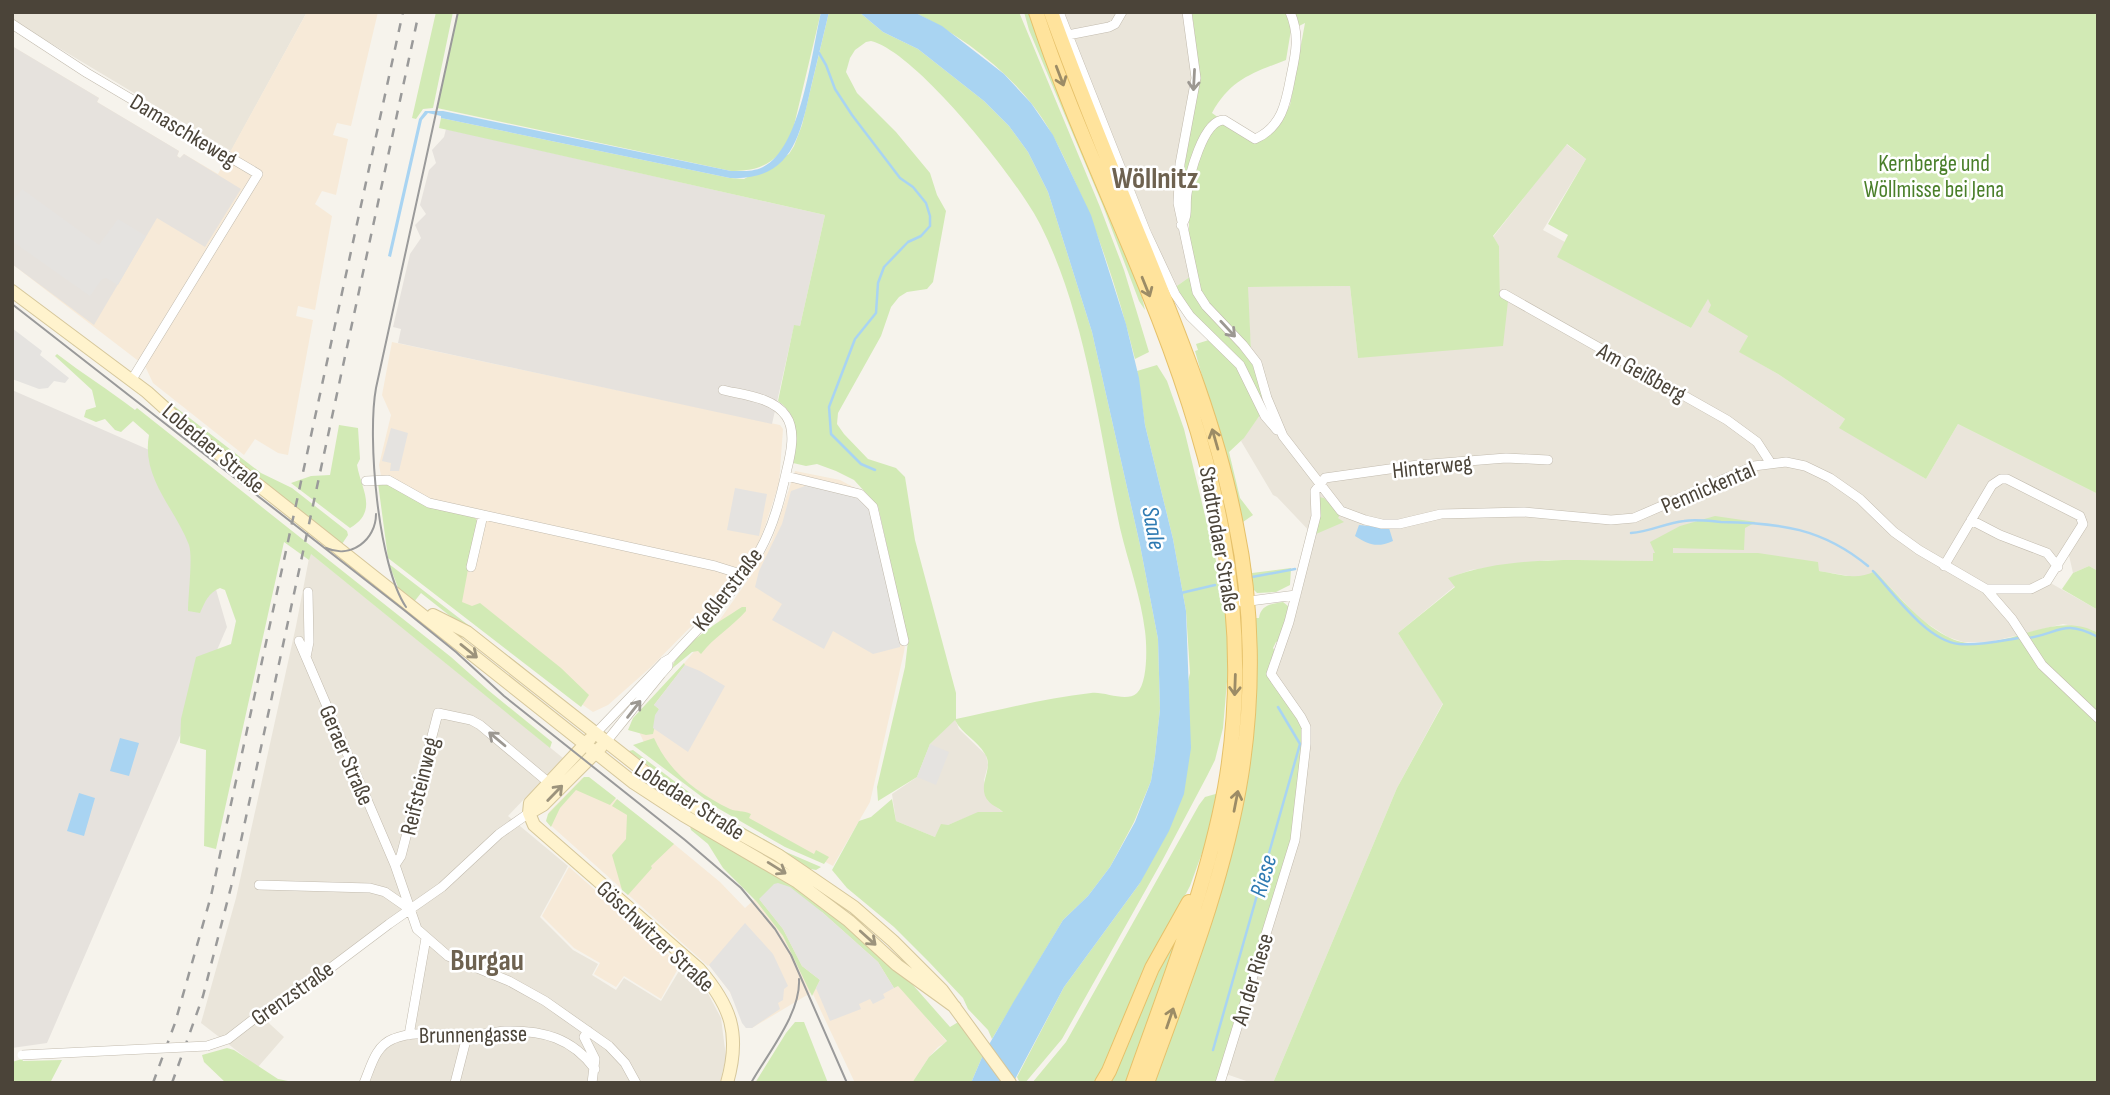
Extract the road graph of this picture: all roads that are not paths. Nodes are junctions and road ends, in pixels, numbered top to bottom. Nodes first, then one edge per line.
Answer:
1 (1036, 12) edge
2 (1051, 12) edge
3 (1059, 12) edge
4 (1122, 12) edge
5 (1187, 12) edge
6 (1290, 12) edge
7 (12, 24) edge
8 (1068, 35) junction
9 (1181, 225) junction
10 (12, 290) edge
11 (1504, 294) dead end
12 (131, 381) junction
13 (723, 390) dead end
14 (1283, 436) junction
15 (1548, 460) dead end
16 (1770, 462) junction
17 (786, 476) junction
18 (366, 481) dead end
19 (1320, 484) junction
20 (483, 515) junction
21 (1971, 520) junction
22 (1944, 566) junction
23 (471, 567) dead end
24 (2058, 567) junction
25 (744, 575) junction
26 (1986, 589) junction
27 (308, 592) dead end
28 (1296, 595) junction
29 (1240, 603) junction
30 (414, 607) junction
31 (299, 641) dead end
32 (904, 641) dead end
33 (306, 657) junction
34 (2098, 718) edge
35 (601, 738) junction
36 (590, 748) junction
37 (548, 782) junction
38 (529, 813) junction
39 (395, 865) junction
40 (1202, 880) junction
41 (259, 886) dead end
42 (409, 909) junction
43 (426, 938) junction
44 (955, 1007) junction
45 (588, 1031) junction
46 (409, 1035) junction
47 (467, 1036) junction
48 (17, 1055) edge
49 (595, 1069) junction
50 (364, 1083) edge
51 (455, 1083) edge
52 (592, 1083) edge
53 (636, 1083) edge
54 (727, 1083) edge
55 (1010, 1083) edge
56 (1102, 1083) edge
57 (1133, 1083) edge
58 (1147, 1083) edge
59 (1220, 1083) edge

1 -> 29 main road, Stadtrodaer Straße
29 -> 2 main road, Stadtrodaer Straße
3 - 8 street
4 - 8 street
5 -> 9 street
6 - 9 street
7 - 12 street, Damaschkeweg
8 - 14 street
9 -> 14 street
10 - 12 main road, Lobedaer Straße
11 - 16 street, Am Geißberg
12 - 30 main road, Lobedaer Straße
13 - 17 street, Keßlerstraße
14 - 19 street, Pennickental
15 - 19 street, Hinterweg
16 - 19 street, Pennickental
16 - 22 street, Pennickental
17 - 25 street, Keßlerstraße
17 - 32 street
18 - 20 street
19 - 28 street
20 - 23 street
20 - 25 street
21 - 22 street
21 - 24 street
21 - 24 street
22 - 26 street, Pennickental
24 - 26 street
25 - 35 street, Keßlerstraße
26 - 34 street, Pennickental
27 - 33 street
28 - 29 street
28 - 59 street, An der Riese
29 -> 40 main road, Stadtrodaer Straße
58 -> 29 main road, Stadtrodaer Straße
30 - 35 main road, Lobedaer Straße
30 -> 36 main road, Lobedaer Straße
31 - 33 street, Geraer Straße
33 - 39 street, Geraer Straße
35 - 36 main road, Keßlerstraße
35 - 44 main road, Lobedaer Straße
36 - 37 main road, Keßlerstraße
38 -> 36 main road, Keßlerstraße
36 -> 44 main road, Lobedaer Straße
37 - 38 main road, Keßlerstraße
37 -> 39 street, Reifsteinweg
38 - 42 street, Keßlerstraße
38 - 54 main road, Göschwitzer Straße
39 - 42 street, Geraer Straße
40 - 56 main road
40 - 57 main road, Stadtrodaer Straße
41 - 42 street
42 - 43 street
42 - 48 street, Grenzstraße, bridge
43 - 45 street
43 - 46 street
44 - 55 main road, Lobedaer Straße
45 - 49 street
45 - 53 street
46 - 47 street, Brunnengasse
46 - 50 street, Brunnengasse
47 - 49 street, Brunnengasse
47 - 51 street
49 - 52 street

